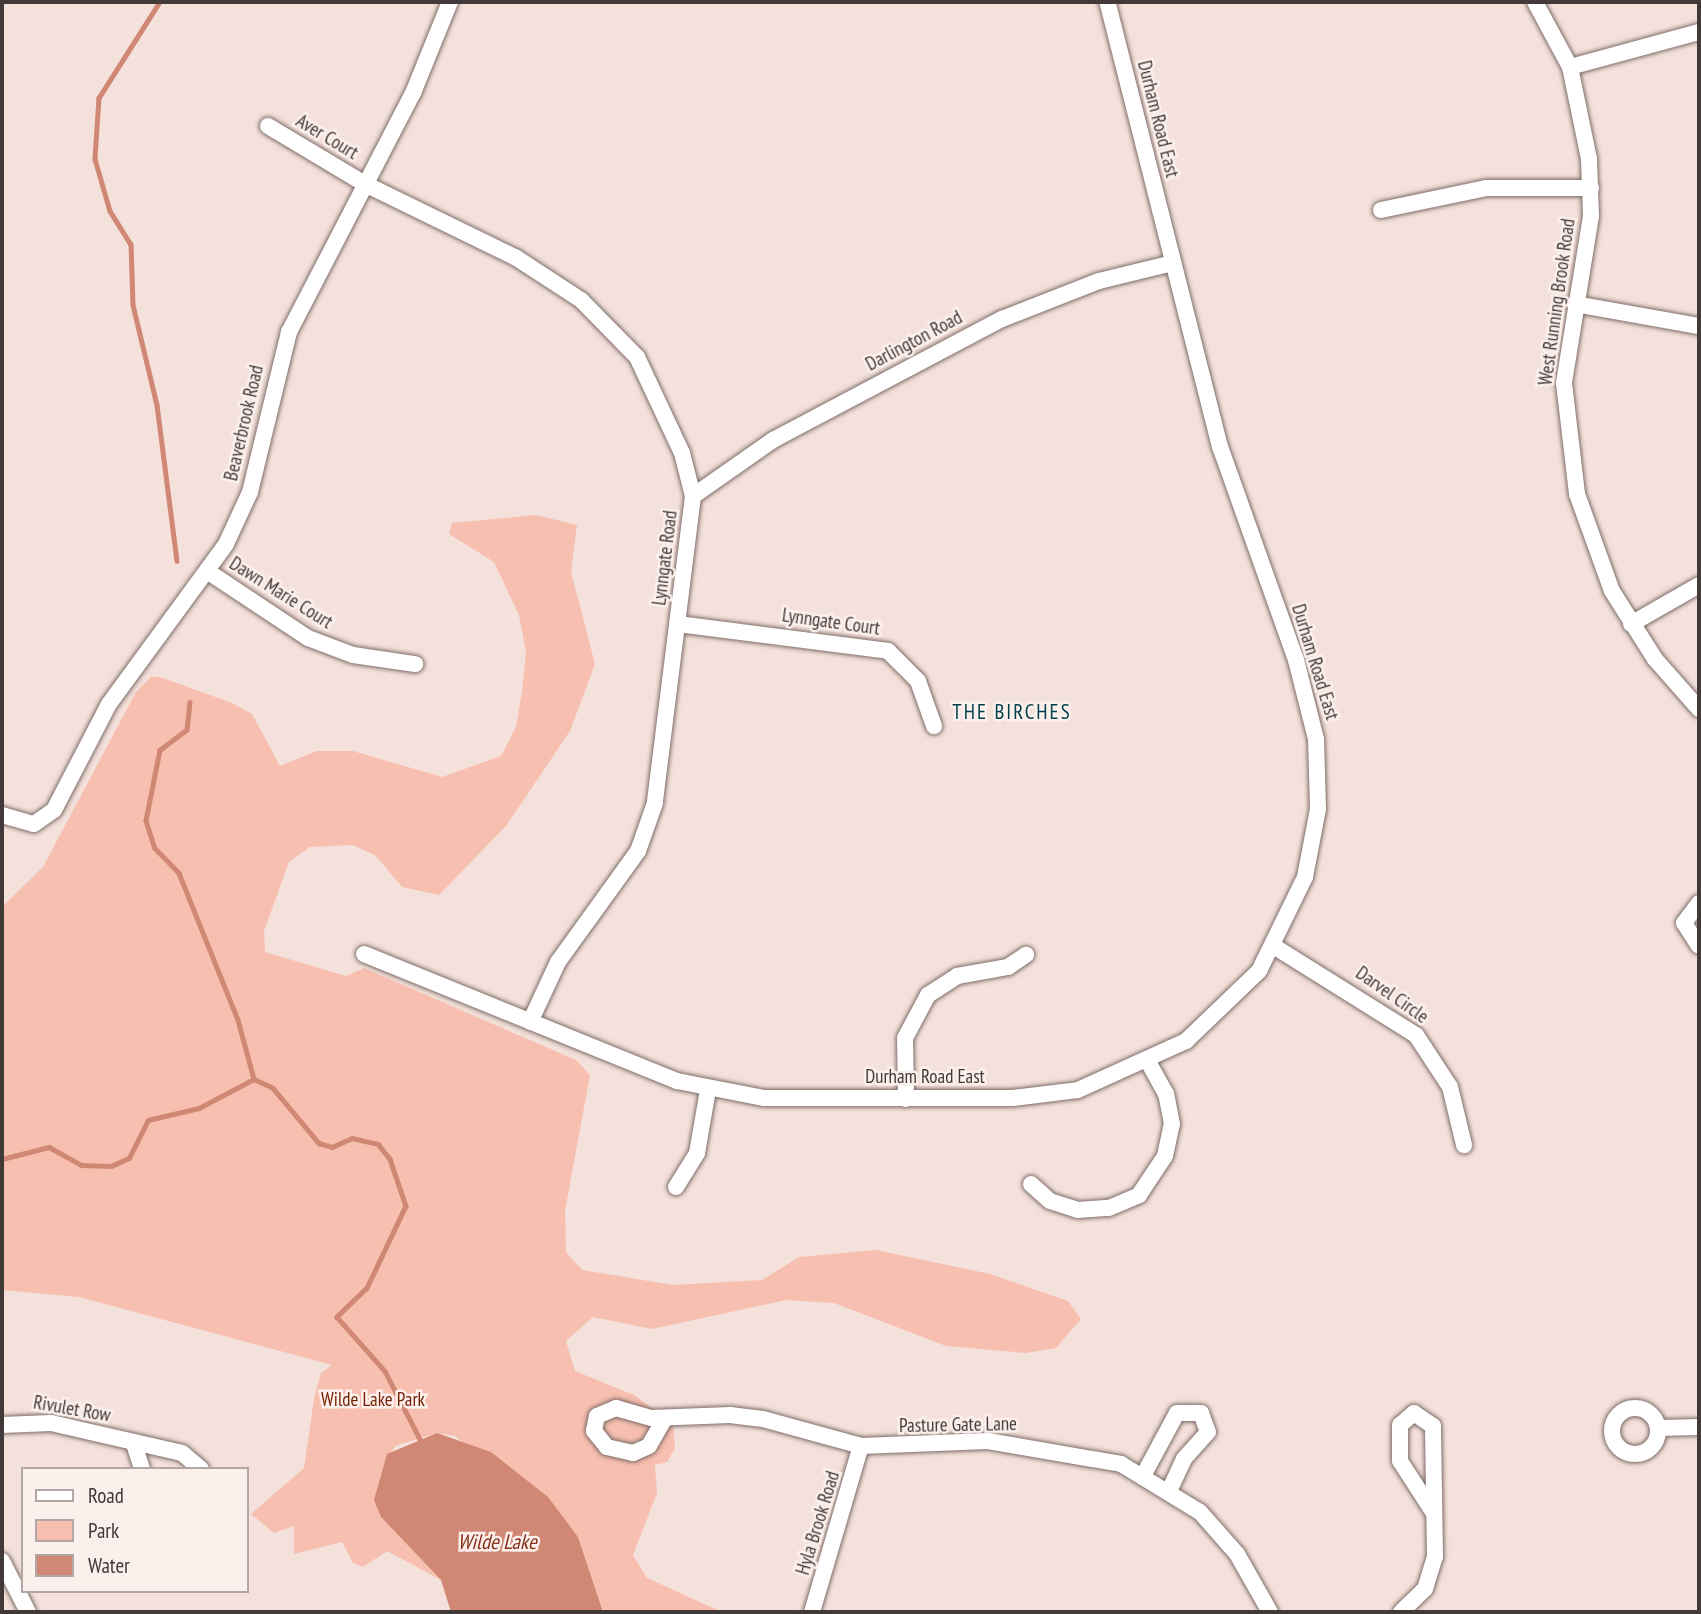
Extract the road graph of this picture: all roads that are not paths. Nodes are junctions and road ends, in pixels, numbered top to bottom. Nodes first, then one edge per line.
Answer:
1 (450, 2) edge
2 (1108, 2) edge
3 (1535, 2) edge
4 (1699, 32) edge
5 (1570, 67) junction
6 (268, 126) dead end
7 (365, 184) junction
8 (1591, 188) junction
9 (1381, 210) dead end
10 (1173, 263) junction
11 (1575, 304) junction
12 (1699, 326) edge
13 (693, 496) junction
14 (207, 571) junction
15 (1699, 585) edge
16 (678, 624) junction
17 (1631, 624) junction
18 (415, 664) dead end
19 (1699, 709) edge
20 (934, 726) dead end
21 (2, 815) edge
22 (1699, 904) edge
23 (1699, 946) edge
24 (1275, 947) junction
25 (364, 954) dead end
26 (1027, 955) dead end
27 (530, 1022) junction
28 (1149, 1063) junction
29 (708, 1090) junction
30 (906, 1099) junction
31 (1464, 1145) dead end
32 (1031, 1184) dead end
33 (676, 1187) dead end
34 (665, 1418) dead end
35 (2, 1425) edge
36 (1699, 1427) edge
37 (1659, 1428) dead end
38 (134, 1444) junction
39 (860, 1446) junction
40 (141, 1467) edge
41 (199, 1467) edge
42 (1144, 1474) junction
43 (1170, 1489) junction
44 (1433, 1512) junction
45 (2, 1561) edge
46 (28, 1612) edge
47 (812, 1612) edge
48 (1270, 1612) edge
49 (1401, 1612) edge

1 - 7 street, Beaverbrook Road
2 - 10 street, Durham Road East
3 - 5 street, West Running Brook Road
4 - 5 street
5 - 8 street, West Running Brook Road
6 - 7 street, Aver Court
7 - 13 street, Lynngate Road
7 - 14 street, Beaverbrook Road
8 - 9 street
8 - 11 street, West Running Brook Road
10 - 13 street, Darlington Road
10 - 24 street, Durham Road East
11 - 12 street
11 - 17 street, West Running Brook Road
13 - 16 street, Lynngate Road
14 - 18 street, Dawn Marie Court
14 - 21 street, Beaverbrook Road
15 - 17 street
16 - 20 street, Lynngate Court
16 - 27 street, Lynngate Road
17 - 19 street, West Running Brook Road
22 - 23 street
24 - 28 street, Durham Road East
24 - 31 street, Darvel Circle
25 - 27 street, Durham Road East
26 - 30 street
27 - 29 street, Durham Road East
28 - 30 street, Durham Road East
28 - 32 street
29 - 30 street, Durham Road East
29 - 33 street
34 - 39 street, Pasture Gate Lane
35 - 38 street, Rivulet Row
36 - 37 street
38 - 40 street
38 - 41 street, Rivulet Row
39 - 42 street, Pasture Gate Lane
39 - 47 street, Hyla Brook Road
42 - 43 street, Pasture Gate Lane
42 - 43 street
43 - 48 street, Pasture Gate Lane
44 - 44 street
44 - 49 street
45 - 46 street

